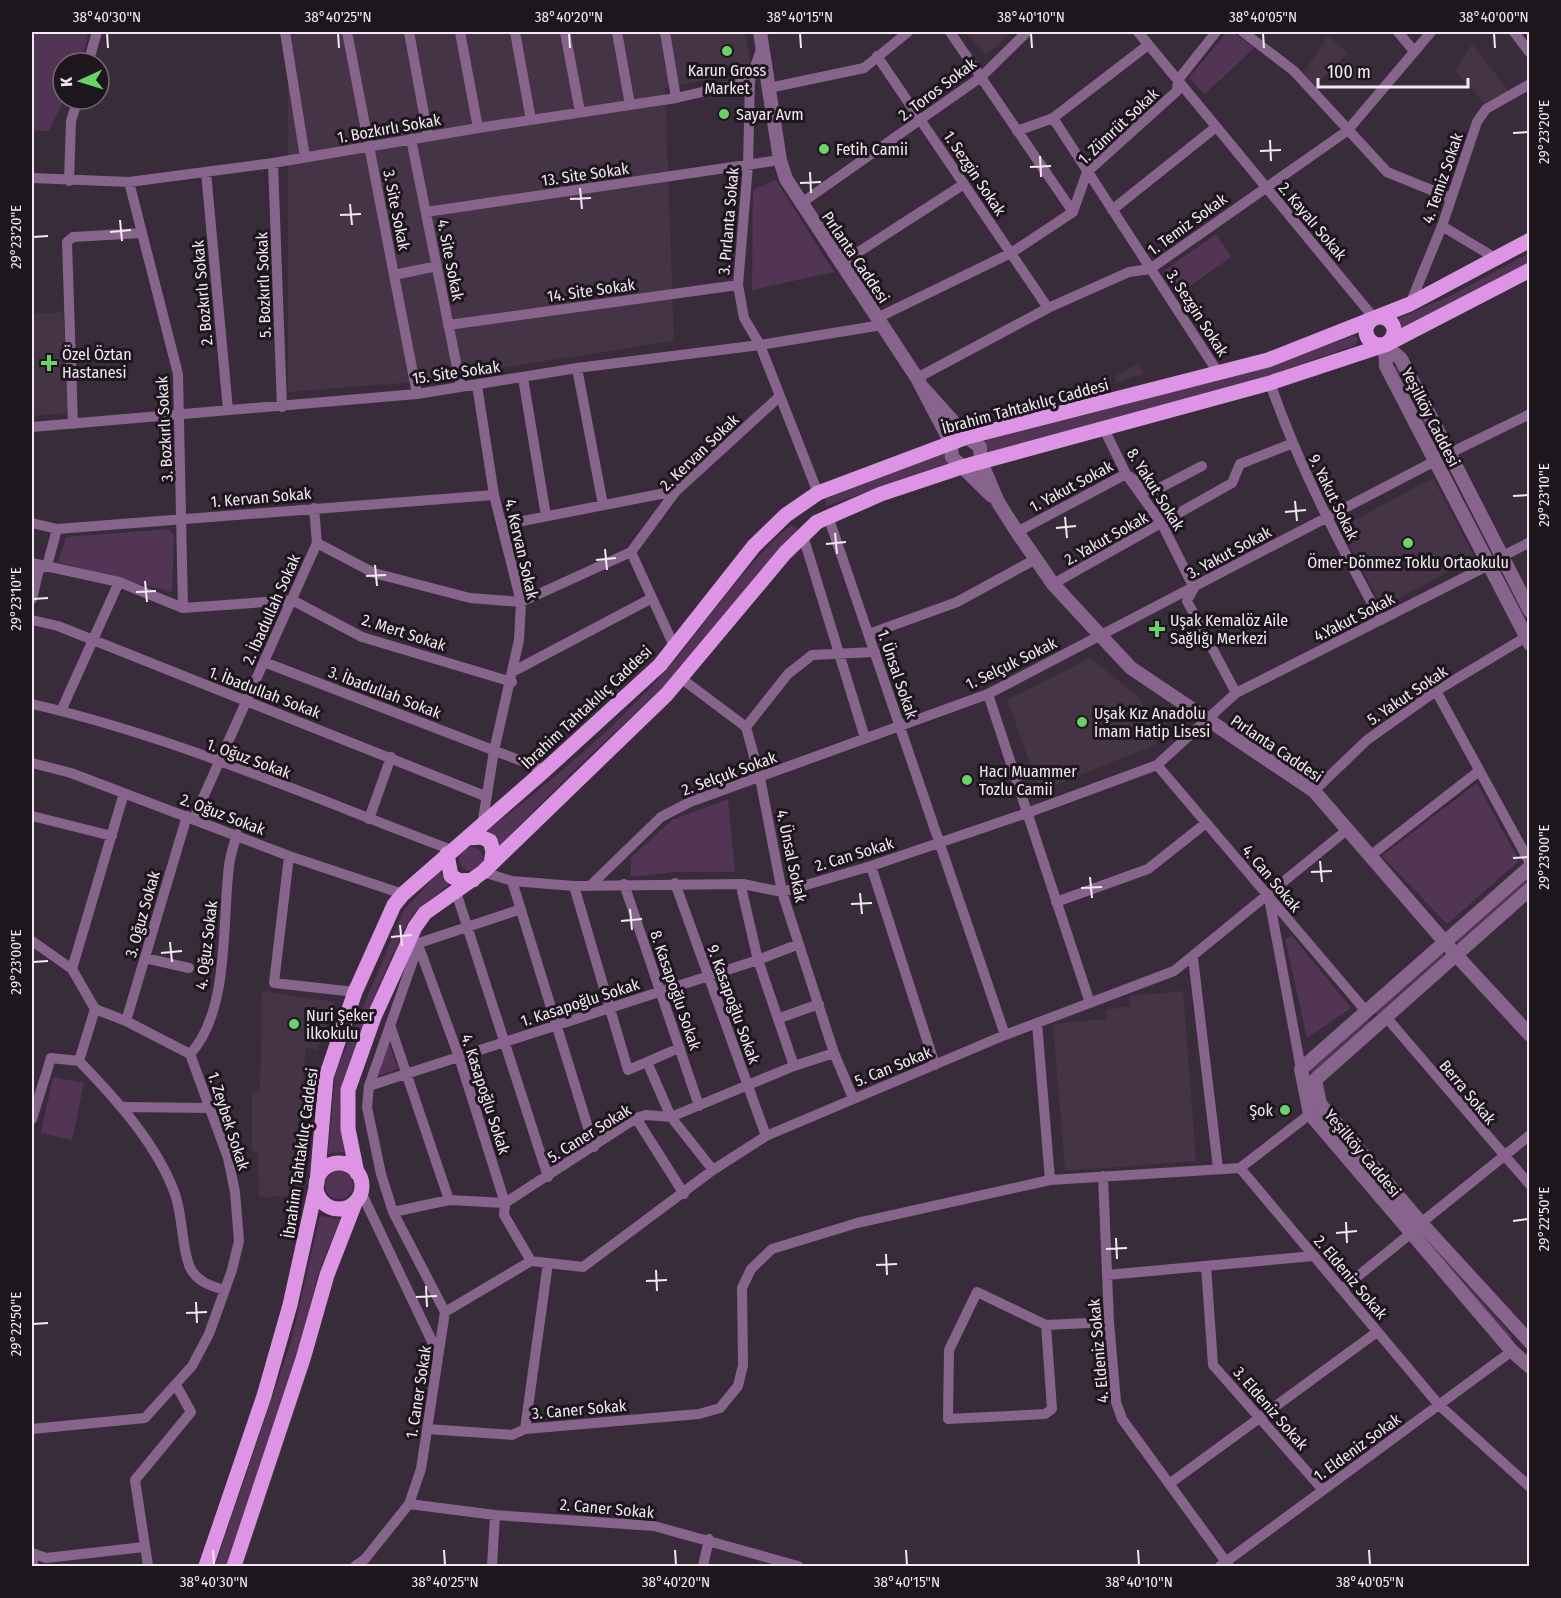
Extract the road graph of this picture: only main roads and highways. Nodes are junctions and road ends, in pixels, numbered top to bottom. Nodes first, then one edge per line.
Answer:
1 (1530, 240) edge
2 (1530, 270) edge
3 (1374, 318) junction
4 (1385, 345) junction
5 (818, 494) junction
6 (828, 516) junction
7 (467, 838) junction
8 (449, 852) junction
9 (483, 872) junction
10 (357, 1173) junction
11 (317, 1183) junction
12 (358, 1197) junction
13 (206, 1566) edge
14 (234, 1566) edge

1 - 3 main road, İbrahim Tahtakılıç Caddesi
2 - 4 main road
3 - 4 main road
3 - 5 main road, İbrahim Tahtakılıç Caddesi
4 - 6 main road
5 - 6 main road
5 - 7 main road, İbrahim Tahtakılıç Caddesi
6 - 9 main road
7 - 8 main road, İbrahim Tahtakılıç Caddesi
7 - 9 main road
8 - 9 main road
8 - 11 main road, İbrahim Tahtakılıç Caddesi
9 - 10 main road
10 - 11 main road
10 - 12 main road
11 - 12 main road
11 - 13 main road, İbrahim Tahtakılıç Caddesi
12 - 14 main road

